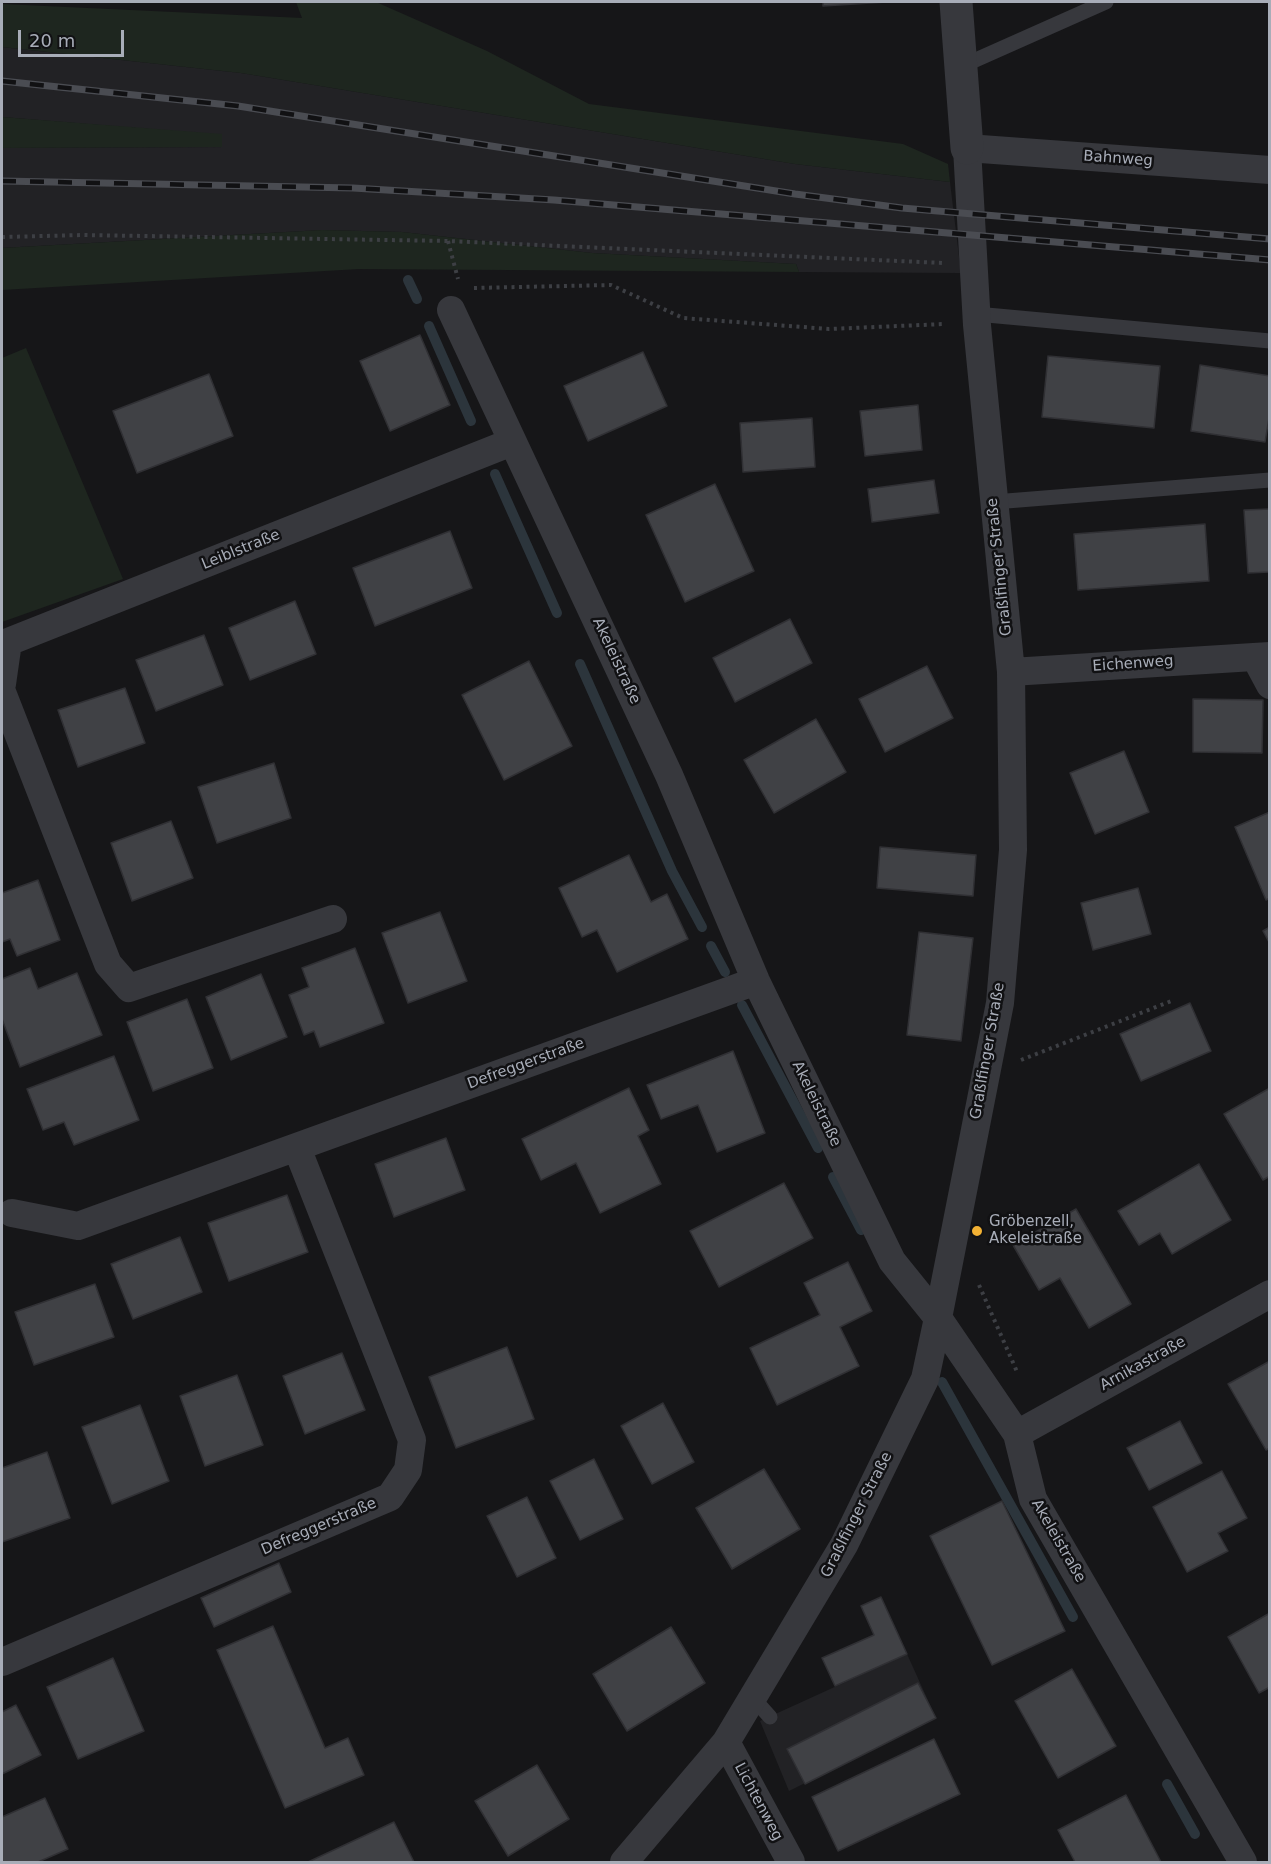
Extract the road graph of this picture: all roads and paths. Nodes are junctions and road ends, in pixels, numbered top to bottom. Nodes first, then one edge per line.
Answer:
1 (956, 2) edge
2 (1106, 2) edge
3 (962, 66) junction
4 (967, 148) junction
5 (1269, 170) edge
6 (2, 237) edge
7 (448, 241) junction
8 (952, 263) dead end
9 (456, 299) junction
10 (977, 320) junction
11 (1269, 341) edge
12 (512, 442) junction
13 (1269, 480) edge
14 (994, 501) junction
15 (1262, 656) edge
16 (1011, 672) junction
17 (2, 684) edge
18 (1269, 685) edge
19 (2, 692) edge
20 (333, 919) dead end
21 (756, 981) junction
22 (1174, 1000) dead end
23 (985, 1075) junction
24 (297, 1148) junction
25 (7, 1216) edge
26 (977, 1282) dead end
27 (1269, 1294) edge
28 (938, 1318) junction
29 (1027, 1428) junction
30 (2, 1662) edge
31 (726, 1742) junction
32 (624, 1863) edge
33 (791, 1863) edge
34 (1243, 1863) edge

1 - 3 street
2 - 3 lane
3 - 4 street
4 - 5 street, Bahnweg
4 - 10 street, Graßlfinger Straße
6 - 7 path
7 - 8 path
7 - 9 path
9 - 10 path
9 - 12 street, Akeleistraße
10 - 11 lane
10 - 14 street, Graßlfinger Straße
12 - 17 street, Leiblstraße
12 - 21 street, Akeleistraße
13 - 14 lane
14 - 16 street, Graßlfinger Straße
15 - 16 street, Eichenweg
15 - 18 street, Eichenweg
16 - 23 street, Graßlfinger Straße
19 - 20 street
21 - 24 street, Defreggerstraße
21 - 28 street, Akeleistraße
22 - 23 path
23 - 28 street, Graßlfinger Straße
24 - 25 street, Defreggerstraße
24 - 30 street, Defreggerstraße
26 - 29 path
27 - 29 street, Arnikastraße
28 - 29 street, Akeleistraße
28 - 31 street, Graßlfinger Straße
29 - 34 street, Akeleistraße
31 - 32 street, Graßlfinger Straße
31 - 33 street, Lichtenweg

